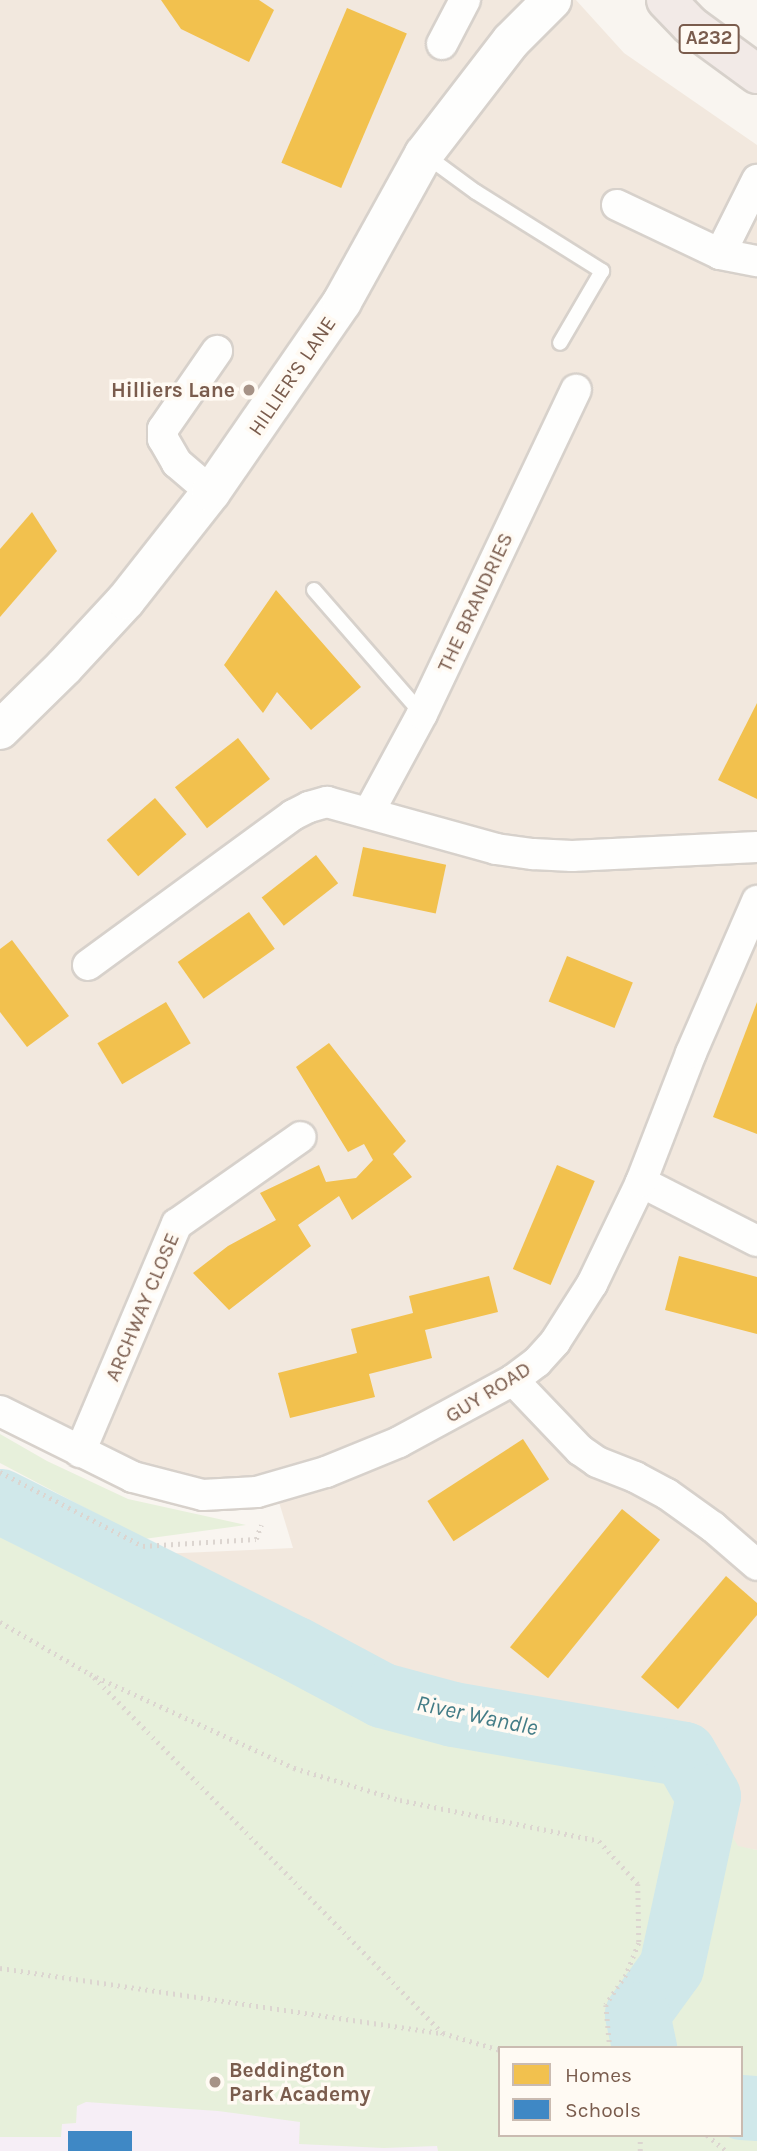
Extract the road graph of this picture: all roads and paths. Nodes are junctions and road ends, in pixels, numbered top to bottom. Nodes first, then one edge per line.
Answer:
1 (465, 0) edge
2 (552, 0) edge
3 (666, 0) edge
4 (442, 44) dead end
5 (757, 74) edge
6 (424, 154) junction
7 (757, 180) edge
8 (617, 205) dead end
9 (720, 254) junction
10 (757, 261) edge
11 (560, 343) dead end
12 (217, 351) dead end
13 (576, 390) dead end
14 (211, 492) junction
15 (314, 590) dead end
16 (422, 714) junction
17 (0, 730) edge
18 (369, 812) junction
19 (757, 847) edge
20 (757, 901) edge
21 (88, 965) dead end
22 (301, 1137) dead end
23 (641, 1182) junction
24 (757, 1241) edge
25 (513, 1380) junction
26 (0, 1410) edge
27 (80, 1452) junction
28 (0, 1472) edge
29 (275, 1489) junction
30 (757, 1565) edge
31 (0, 1622) edge
32 (90, 1674) junction
33 (0, 1968) edge
34 (443, 2033) junction
35 (610, 2046) edge
36 (498, 2049) edge
37 (709, 2137) edge
38 (726, 2151) edge

1 - 4 street
2 - 6 main road, HILLIER'S LANE
3 - 5 highway, A232
6 - 11 lane
6 - 14 main road, HILLIER'S LANE
7 - 9 street
8 - 9 street
9 - 10 street
12 - 14 street
13 - 16 street, THE BRANDRIES
14 - 17 main road, HILLIER'S LANE
15 - 16 lane
16 - 18 street, THE BRANDRIES
18 - 19 street
18 - 21 street
20 - 23 street, GUY ROAD
22 - 27 street, ARCHWAY CLOSE
23 - 24 street
23 - 25 street, GUY ROAD
25 - 29 street, GUY ROAD
25 - 30 street
26 - 27 street, GUY ROAD
27 - 29 street, GUY ROAD
28 - 29 path
31 - 32 path
32 - 34 path
32 - 35 path
33 - 34 path
34 - 36 path
37 - 38 path

